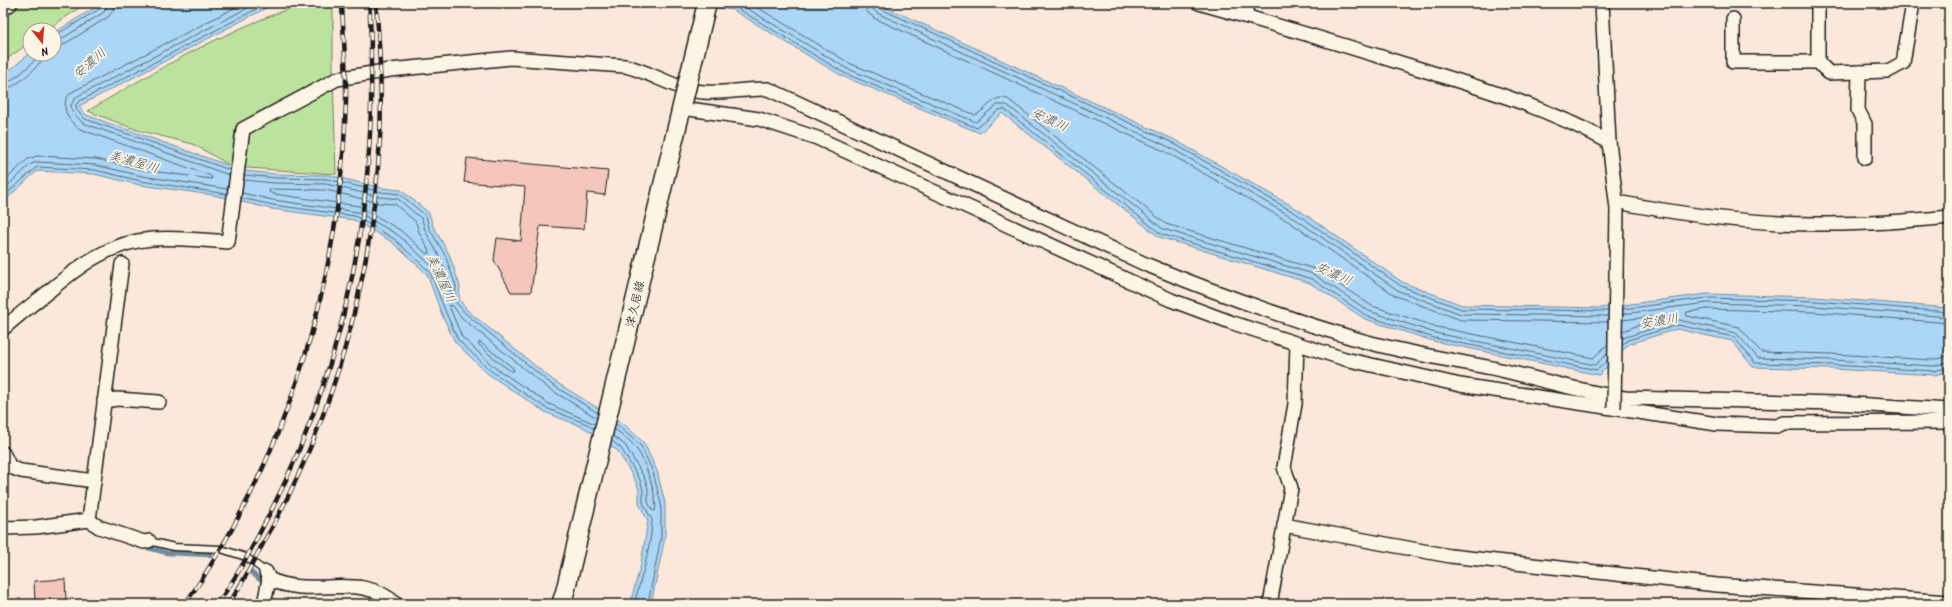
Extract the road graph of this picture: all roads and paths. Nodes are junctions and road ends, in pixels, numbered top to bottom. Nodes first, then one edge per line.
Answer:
1 (9, 3) edge
2 (707, 3) edge
3 (1199, 3) edge
4 (1248, 3) edge
5 (1602, 3) edge
6 (1818, 3) edge
7 (1913, 3) edge
8 (3, 7) edge
9 (1244, 16) junction
10 (1733, 19) dead end
11 (1818, 62) junction
12 (1859, 72) junction
13 (682, 105) junction
14 (1609, 142) junction
15 (1865, 158) dead end
16 (1617, 205) junction
17 (1949, 217) edge
18 (122, 264) dead end
19 (3, 329) edge
20 (1297, 344) junction
21 (104, 402) junction
22 (159, 402) dead end
23 (1614, 408) junction
24 (1949, 410) edge
25 (1949, 422) edge
26 (3, 453) edge
27 (94, 481) junction
28 (89, 520) junction
29 (1284, 525) junction
30 (3, 528) edge
31 (149, 541) joint
32 (268, 576) junction
33 (1949, 602) edge
34 (264, 604) edge
35 (396, 604) edge
36 (561, 604) edge
37 (1270, 604) edge

1 - 8 street
2 - 13 main road, 津久居線, bridge
3 - 9 street
4 - 9 street
5 - 14 street
6 - 11 street
7 - 12 street
9 - 14 street
10 - 11 street
11 - 12 street
12 - 15 street
13 - 20 street
13 - 36 main road, 津久居線
14 - 16 street
16 - 17 street
16 - 23 street, bridge
18 - 21 street
19 - 24 street
20 - 23 street
20 - 29 street
21 - 22 street
21 - 27 street
23 - 25 street
26 - 27 street
27 - 28 street
28 - 30 street
28 - 31 street
29 - 33 street
29 - 37 street
31 - 32 lane
32 - 34 street
32 - 35 street

